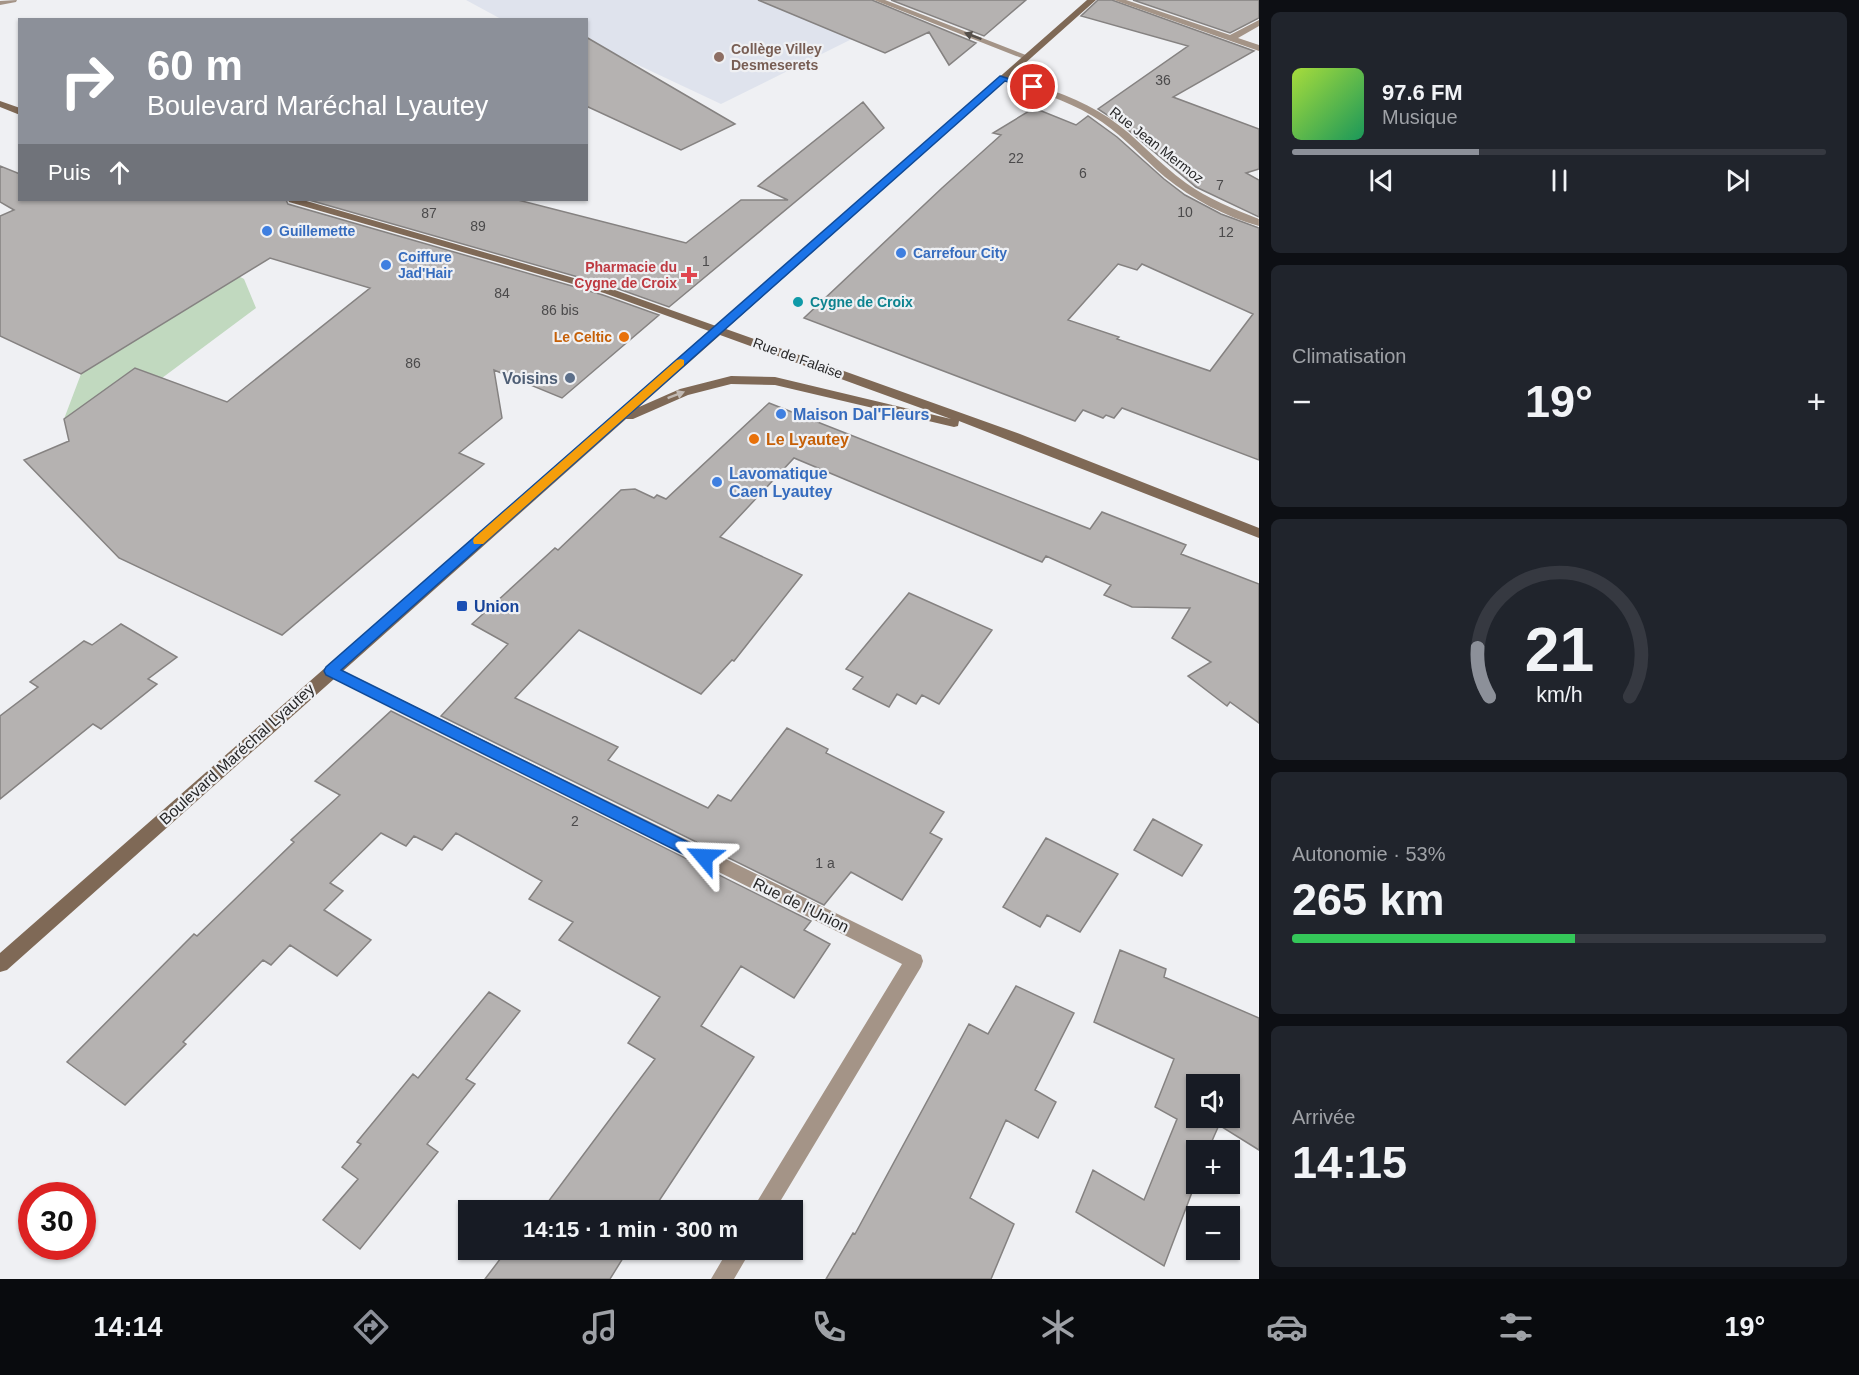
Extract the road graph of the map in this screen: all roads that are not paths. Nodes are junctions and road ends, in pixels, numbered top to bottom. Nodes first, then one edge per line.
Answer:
1 (13, 0) edge
2 (878, 0) edge
3 (1092, 0) edge
4 (1118, 0) edge
5 (0, 3) edge
6 (1259, 23) edge
7 (1231, 39) junction
8 (1259, 48) edge
9 (1027, 57) junction
10 (1003, 78) junction
11 (0, 104) edge
12 (18, 111) edge
13 (296, 201) edge
14 (1259, 223) edge
15 (718, 330) junction
16 (1015, 437) junction
17 (589, 444) junction
18 (1259, 533) edge
19 (331, 671) junction
20 (0, 964) edge
21 (769, 1200) edge
22 (734, 1260) edge
23 (722, 1279) edge

1 - 5 street
9 -> 2 street
3 - 9 main road, Boulevard Maréchal Lyautey
4 - 7 street
6 - 7 street
7 - 8 street
9 - 10 main road, Boulevard Maréchal Lyautey
10 - 14 street, Rue Jean Mermoz
10 - 15 main road, Boulevard Maréchal Lyautey
11 - 12 main road
13 - 15 main road, Rue de Falaise
15 - 16 main road, Rue de Falaise
15 - 17 main road, Boulevard Maréchal Lyautey
17 -> 16 main road
16 - 18 main road, Rue de Falaise
17 - 19 main road, Boulevard Maréchal Lyautey
19 - 20 main road, Boulevard Maréchal Lyautey
19 - 21 street, Rue de l'Union
22 - 23 street

